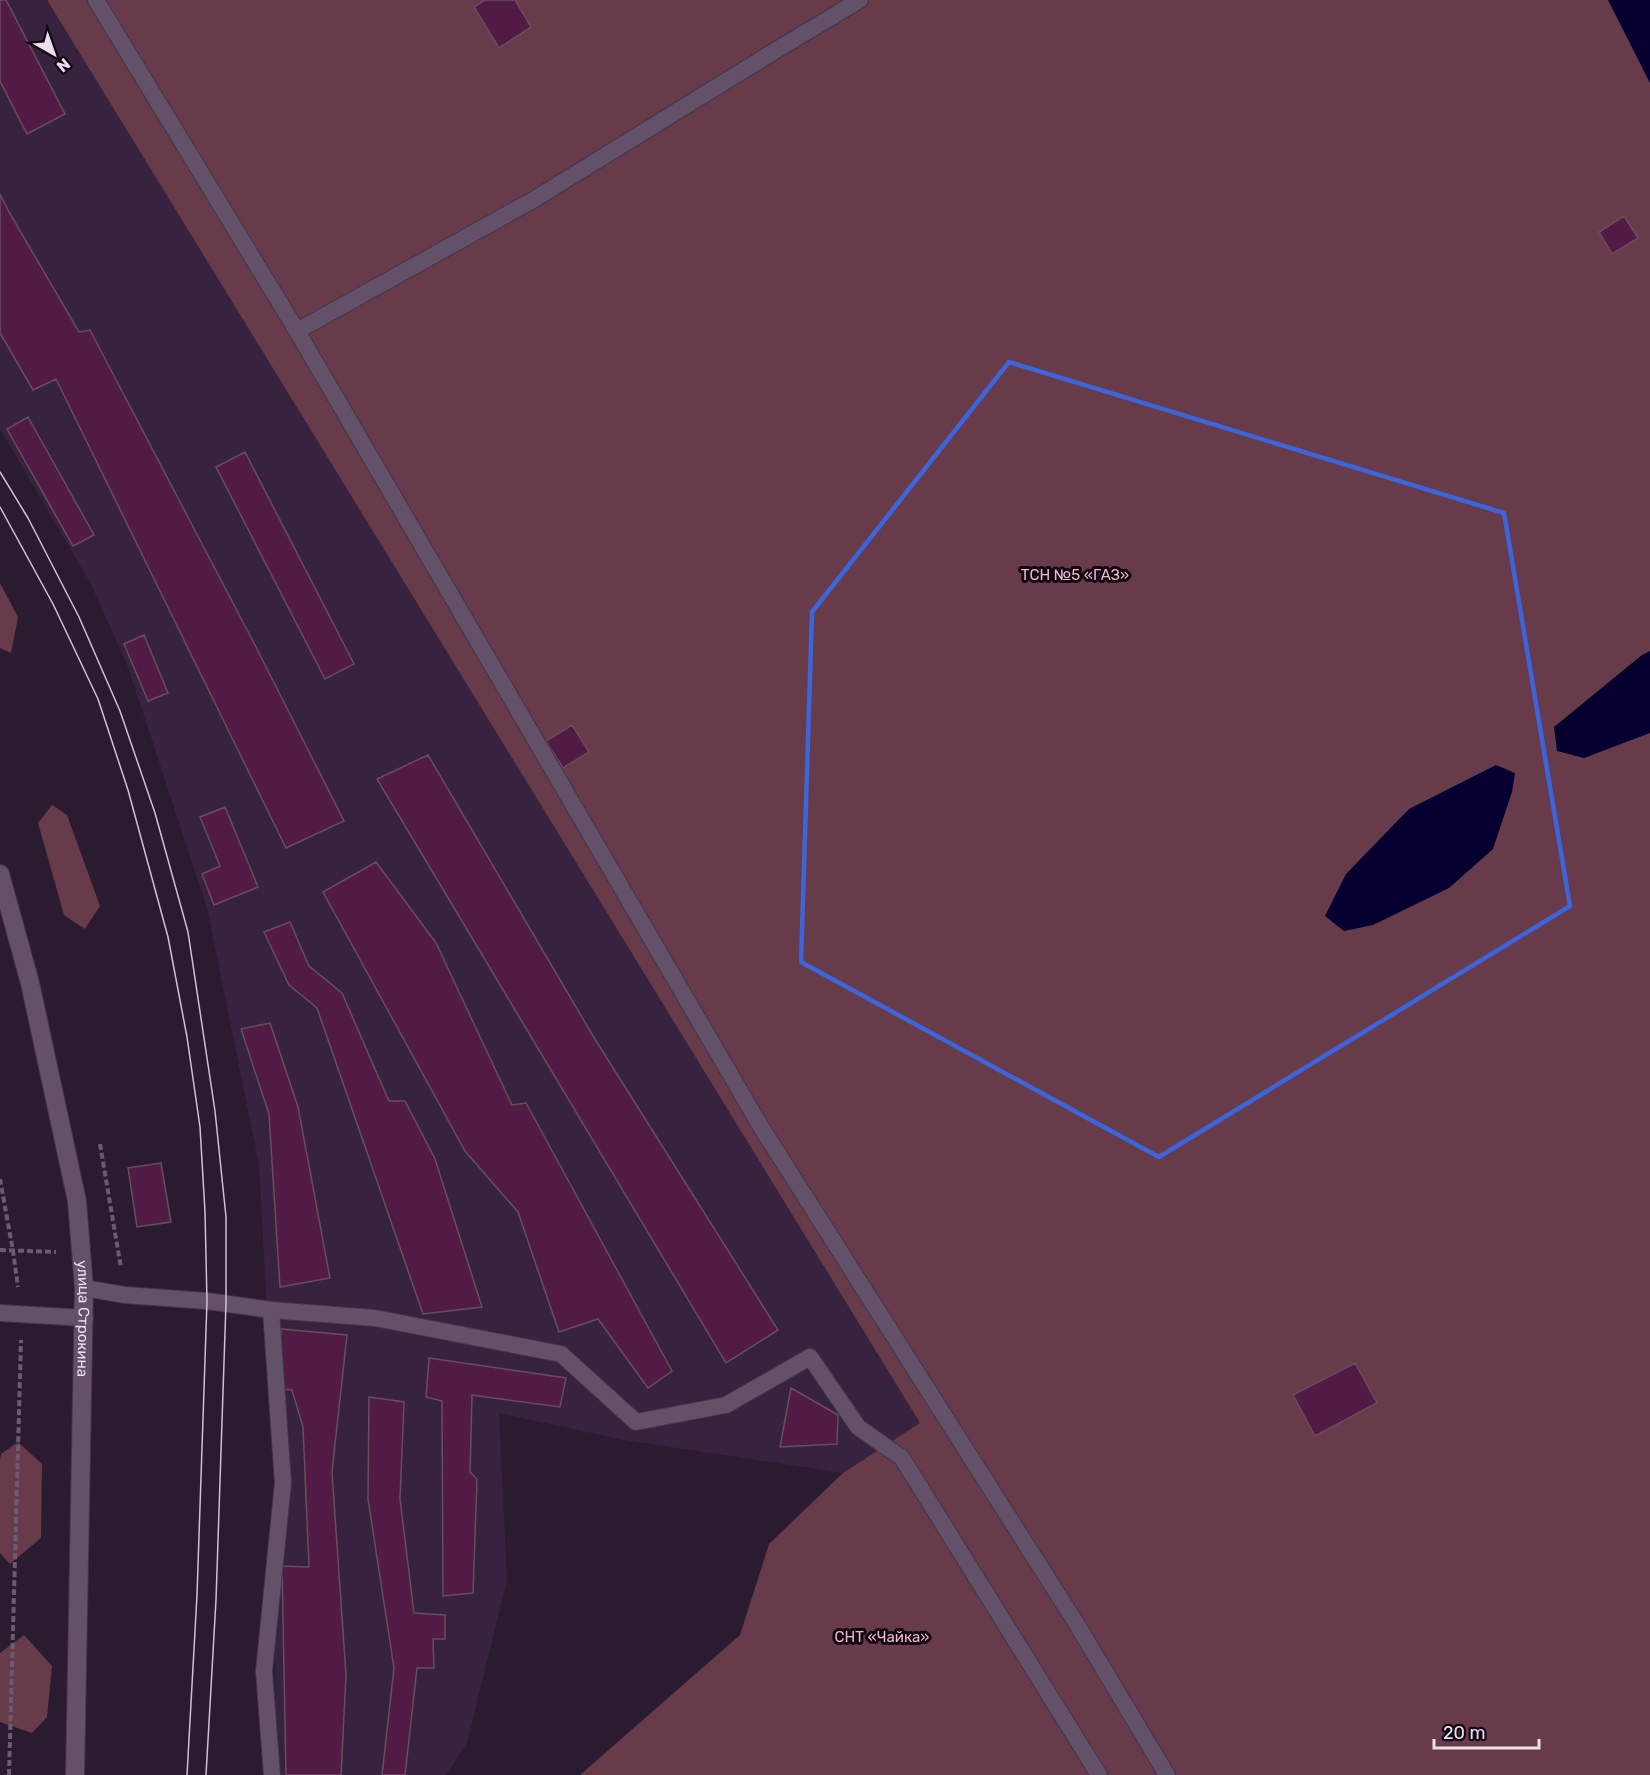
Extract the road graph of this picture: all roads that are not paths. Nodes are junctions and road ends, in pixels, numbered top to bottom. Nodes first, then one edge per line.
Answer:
1 (96, 0) edge
2 (860, 0) edge
3 (297, 331) junction
4 (0, 874) edge
5 (84, 1288) junction
6 (271, 1310) junction
7 (0, 1313) edge
8 (85, 1318) junction
9 (75, 1775) edge
10 (272, 1775) edge
11 (1099, 1775) edge
12 (1167, 1775) edge

1 - 3 lane
2 - 3 lane
3 - 12 lane
4 - 5 street, улица Строкина
5 - 6 lane
5 - 8 street, улица Строкина
6 - 10 lane
6 - 11 lane
7 - 8 lane
8 - 9 street, улица Строкина

